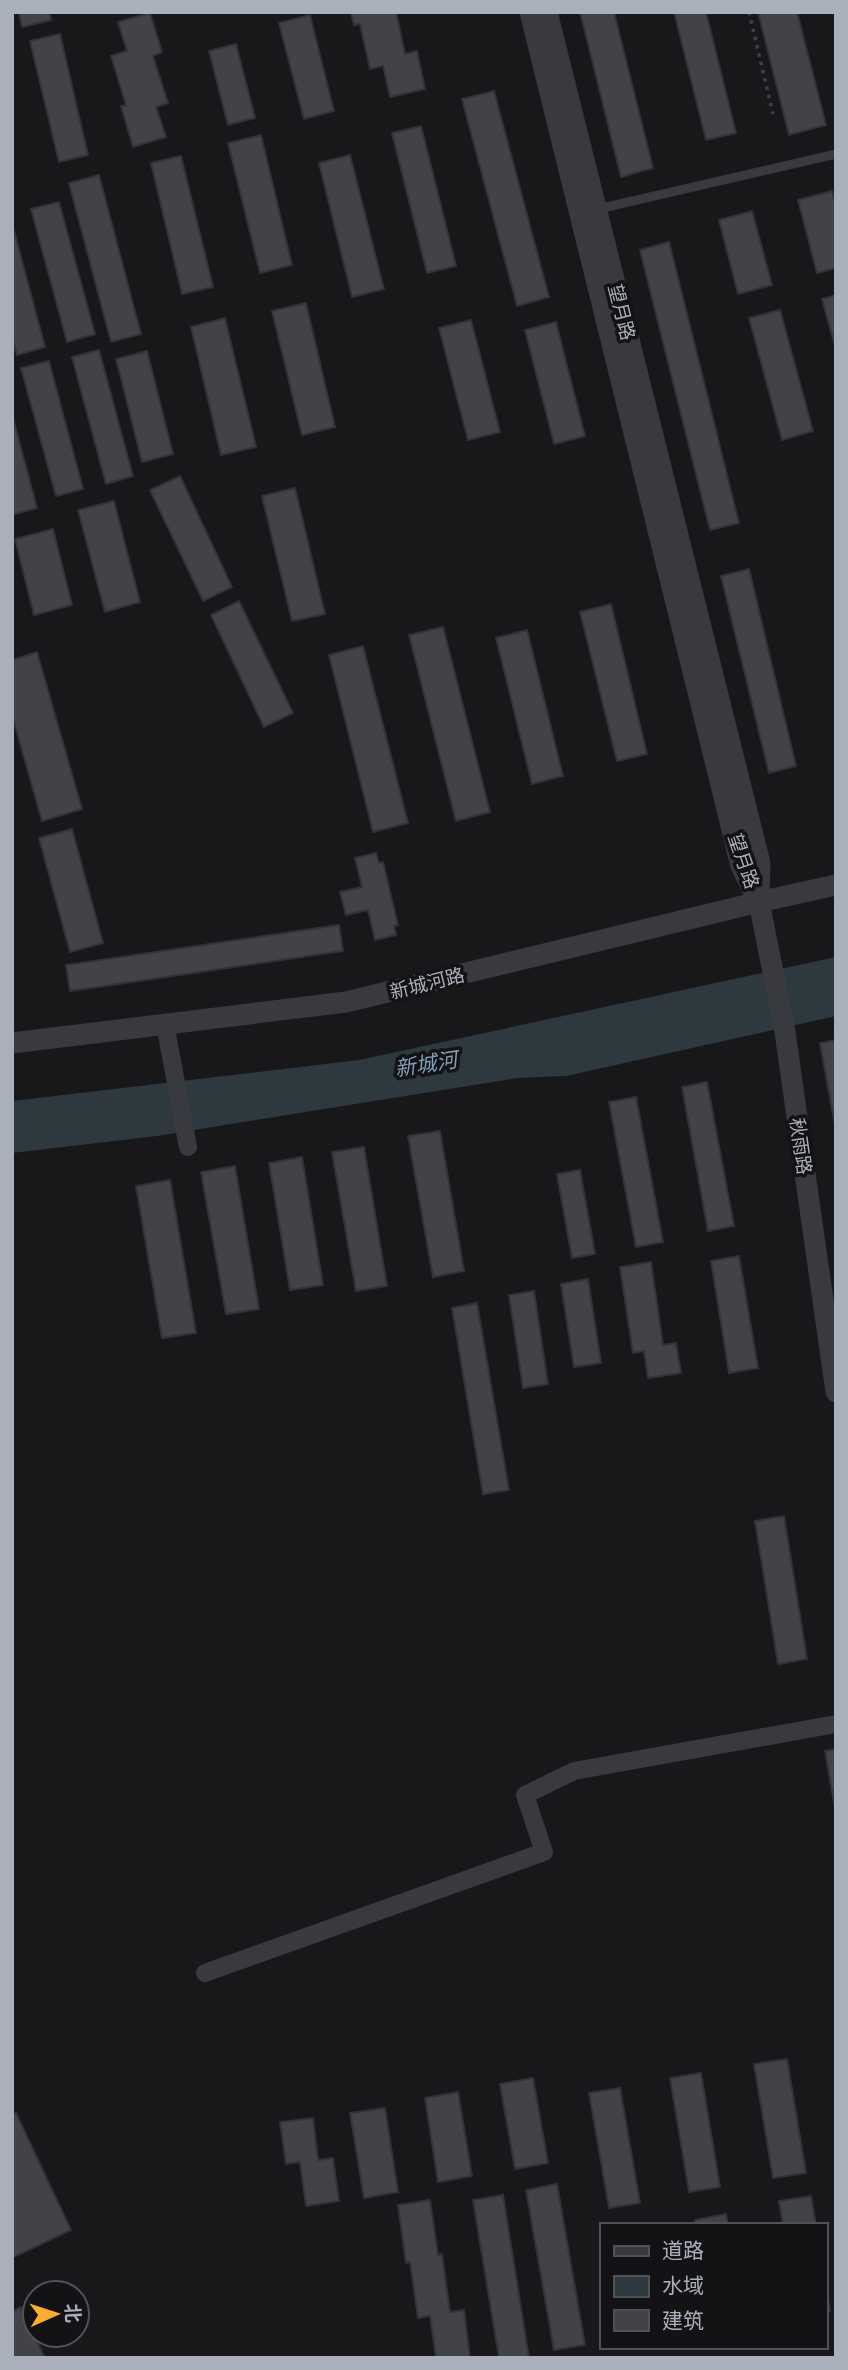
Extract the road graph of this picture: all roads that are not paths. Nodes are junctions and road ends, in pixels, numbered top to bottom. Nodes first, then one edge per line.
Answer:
1 (530, 12) edge
2 (547, 12) edge
3 (836, 154) edge
4 (596, 210) junction
5 (836, 885) edge
6 (759, 902) junction
7 (165, 1024) junction
8 (12, 1043) edge
9 (188, 1147) dead end
10 (832, 1347) edge
11 (836, 1392) edge
12 (836, 1724) edge
13 (205, 1973) dead end

1 - 6 street, 望月路
2 - 4 street, 望月路
3 - 4 lane
4 - 6 street, 望月路
5 - 6 street, 新城河路
6 - 7 street, 新城河路
6 - 10 street, 秋雨路
7 - 8 street, 新城河路
7 - 9 street
10 - 11 street, 秋雨路
12 - 13 street

